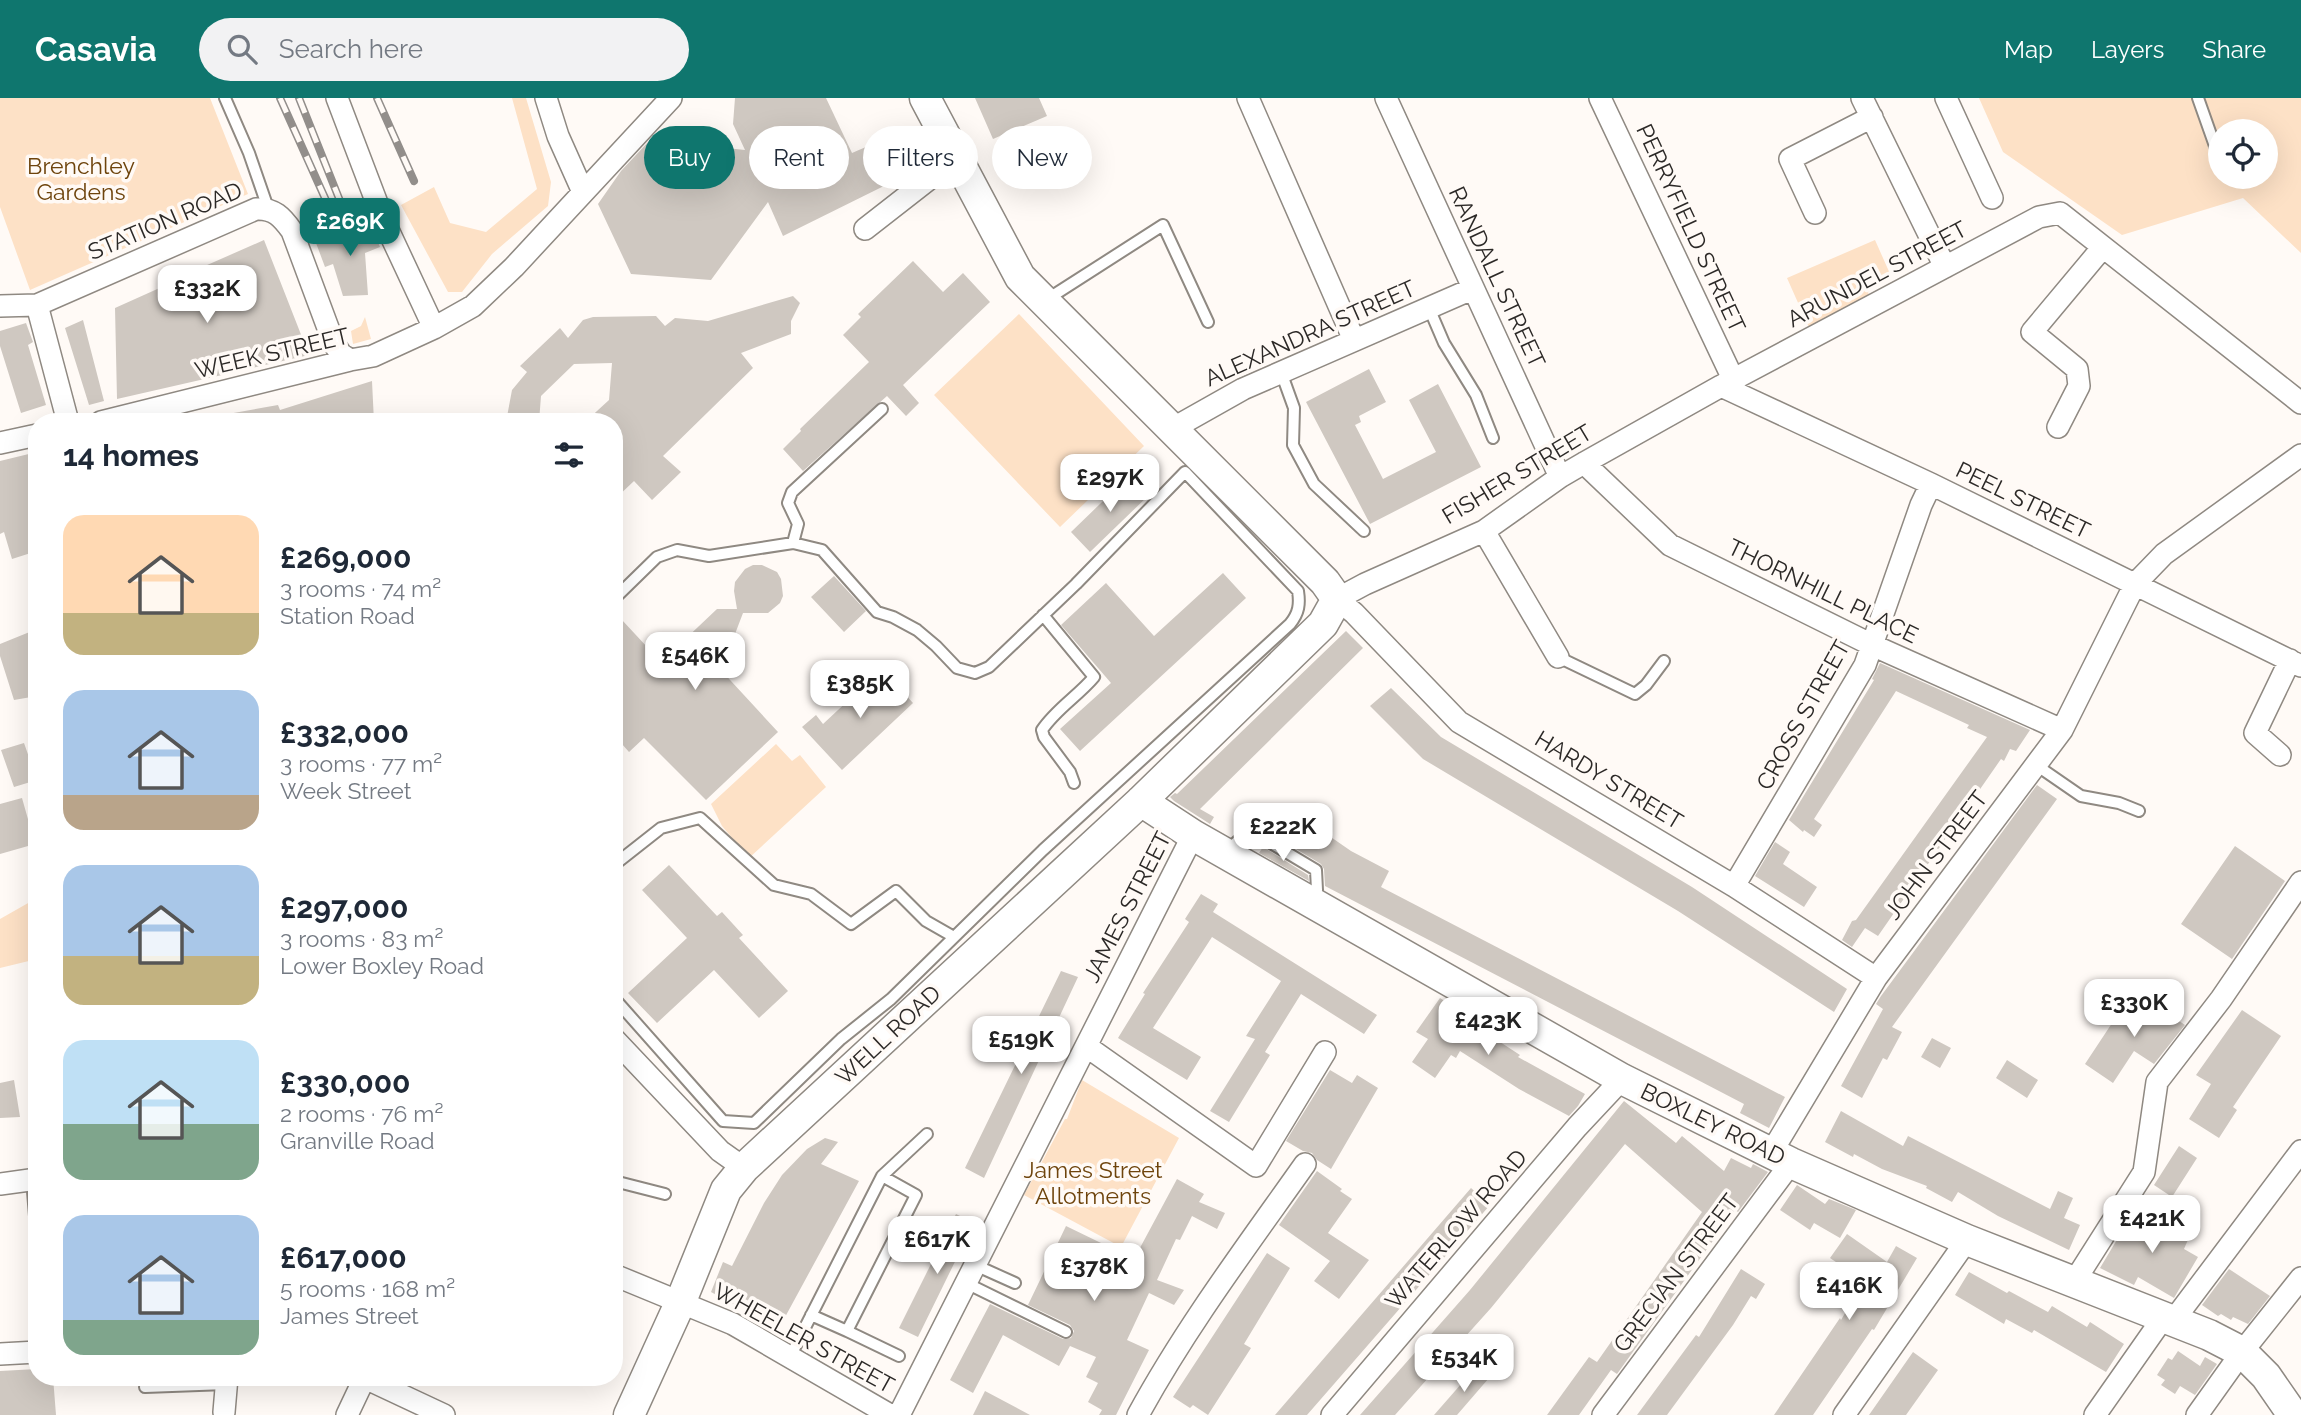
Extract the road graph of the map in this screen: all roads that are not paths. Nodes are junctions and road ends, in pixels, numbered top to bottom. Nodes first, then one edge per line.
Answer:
1 (225, 98) edge
2 (337, 98) edge
3 (546, 98) edge
4 (671, 98) edge
5 (925, 98) edge
6 (1248, 98) edge
7 (1386, 98) edge
8 (1600, 98) edge
9 (1863, 98) edge
10 (1946, 98) edge
11 (2198, 98) edge
12 (1872, 117) junction
13 (939, 126) edge
14 (2208, 126) edge
15 (916, 189) edge
16 (973, 189) edge
17 (583, 192) junction
18 (1992, 198) dead end
19 (268, 208) junction
20 (1815, 213) dead end
21 (865, 229) dead end
22 (2103, 247) junction
23 (1945, 267) junction
24 (1472, 289) junction
25 (1045, 301) junction
26 (37, 305) junction
27 (0, 306) edge
28 (1429, 308) junction
29 (1208, 322) dead end
30 (434, 328) junction
31 (1354, 340) junction
32 (349, 360) junction
33 (1281, 372) junction
34 (1727, 384) junction
35 (2301, 404) edge
36 (882, 409) dead end
37 (66, 413) edge
38 (138, 413) edge
39 (2058, 427) dead end
40 (1172, 429) junction
41 (28, 437) edge
42 (1493, 438) dead end
43 (0, 443) edge
44 (2301, 455) edge
45 (1584, 463) junction
46 (1560, 477) junction
47 (1931, 484) junction
48 (1364, 531) dead end
49 (1484, 531) junction
50 (793, 542) junction
51 (2135, 584) junction
52 (623, 590) edge
53 (1337, 599) junction
54 (1043, 615) junction
55 (1872, 645) junction
56 (1558, 657) joint
57 (1664, 662) dead end
58 (2295, 663) edge
59 (2062, 730) junction
60 (2280, 755) dead end
61 (2036, 765) junction
62 (1074, 783) dead end
63 (1141, 801) junction
64 (2139, 811) dead end
65 (1193, 835) junction
66 (623, 857) edge
67 (2301, 881) edge
68 (1734, 886) junction
69 (954, 937) junction
70 (1876, 978) junction
71 (623, 1008) edge
72 (1086, 1046) junction
73 (623, 1049) edge
74 (1325, 1052) dead end
75 (1622, 1079) junction
76 (927, 1134) dead end
77 (2301, 1151) edge
78 (1781, 1158) junction
79 (1305, 1164) dead end
80 (744, 1168) junction
81 (881, 1176) junction
82 (28, 1180) edge
83 (623, 1183) edge
84 (0, 1184) edge
85 (665, 1194) dead end
86 (1967, 1240) junction
87 (970, 1274) junction
88 (623, 1278) edge
89 (2301, 1278) edge
90 (2074, 1282) junction
91 (1015, 1283) dead end
92 (681, 1301) junction
93 (811, 1315) junction
94 (2168, 1319) junction
95 (847, 1331) junction
96 (1066, 1332) dead end
97 (28, 1352) edge
98 (2242, 1352) junction
99 (0, 1354) edge
100 (900, 1356) dead end
101 (790, 1357) junction
102 (157, 1386) edge
103 (226, 1386) edge
104 (361, 1386) edge
105 (384, 1386) edge
106 (145, 1387) dead end
107 (224, 1413) edge
108 (348, 1415) edge
109 (444, 1415) edge
110 (629, 1415) edge
111 (890, 1415) edge
112 (899, 1415) edge
113 (1138, 1415) edge
114 (1332, 1415) edge
115 (1603, 1415) edge
116 (1844, 1415) edge
117 (2095, 1415) edge
118 (2197, 1415) edge
119 (2293, 1415) edge

1 - 19 lane
2 - 30 street
3 - 17 street
4 - 17 street, WEEK STREET
5 - 13 main road
6 - 31 street
7 - 24 street, RANDALL STREET
8 - 34 street, PERRYFIELD STREET
9 - 12 street
10 - 18 street
11 - 14 lane
12 - 20 street
12 - 23 street
15 - 21 street
16 - 25 main road
17 - 30 street, WEEK STREET
19 - 26 street, STATION ROAD
19 - 32 street, STATION ROAD
22 - 23 street, ARUNDEL STREET
22 - 35 street
22 - 39 street
23 - 34 street, ARUNDEL STREET
24 - 28 street, ALEXANDRA STREET
24 - 46 street, RANDALL STREET
25 - 29 lane
25 - 40 main road
26 - 27 street, STATION ROAD
26 - 37 street
28 - 31 street, ALEXANDRA STREET
28 - 42 lane
30 - 32 street, WEEK STREET
31 - 33 street, ALEXANDRA STREET
32 - 38 street, WEEK STREET
33 - 40 street, ALEXANDRA STREET
33 - 48 lane
34 - 45 street, FISHER STREET
34 - 47 street, PEEL STREET
36 - 50 lane
40 - 53 main road
41 - 43 street
44 - 51 street, JOHN STREET
45 - 46 street, FISHER STREET
45 - 55 street, THORNHILL PLACE
46 - 49 street, FISHER STREET
47 - 51 street, PEEL STREET
47 - 55 street, CROSS STREET
49 - 53 street, FISHER STREET
49 - 56 street
50 - 52 lane
50 - 54 lane
51 - 58 street, PEEL STREET
51 - 59 street, JOHN STREET
53 - 63 main road, WELL ROAD
53 - 68 street, HARDY STREET
54 - 62 lane
54 - 69 lane
55 - 59 street, THORNHILL PLACE
55 - 68 street, CROSS STREET
56 - 57 lane
58 - 60 street
59 - 61 street, JOHN STREET
61 - 64 lane
61 - 70 street, JOHN STREET
63 - 65 main road, BOXLEY ROAD
63 - 80 main road, WELL ROAD
65 - 72 street, JAMES STREET
65 - 75 main road, BOXLEY ROAD
66 - 69 lane
67 - 90 street
68 - 70 street, HARDY STREET
69 - 71 lane
70 - 78 street, JOHN STREET
72 - 74 street
72 - 87 street, JAMES STREET
73 - 80 street
75 - 78 main road, BOXLEY ROAD
75 - 114 street, WATERLOW ROAD
76 - 81 lane
77 - 94 street
78 - 86 main road, BOXLEY ROAD
78 - 115 street, GRECIAN STREET
79 - 113 street
80 - 92 main road, WELL ROAD
81 - 93 lane
81 - 95 lane
82 - 84 street
83 - 85 lane
86 - 90 main road, BOXLEY ROAD
86 - 116 street
87 - 91 lane
87 - 96 lane
87 - 112 street, JAMES STREET
88 - 92 street, WHEELER STREET
89 - 98 street
90 - 94 main road, BOXLEY ROAD
92 - 101 street, WHEELER STREET
92 - 110 main road, WELL ROAD
93 - 95 lane
93 - 101 lane
94 - 98 main road, BOXLEY ROAD
94 - 117 street
95 - 100 lane
97 - 99 street
98 - 118 street
98 - 119 main road, BOXLEY ROAD
101 - 111 street, WHEELER STREET
102 - 106 lane
103 - 107 street
104 - 108 street
105 - 109 street

